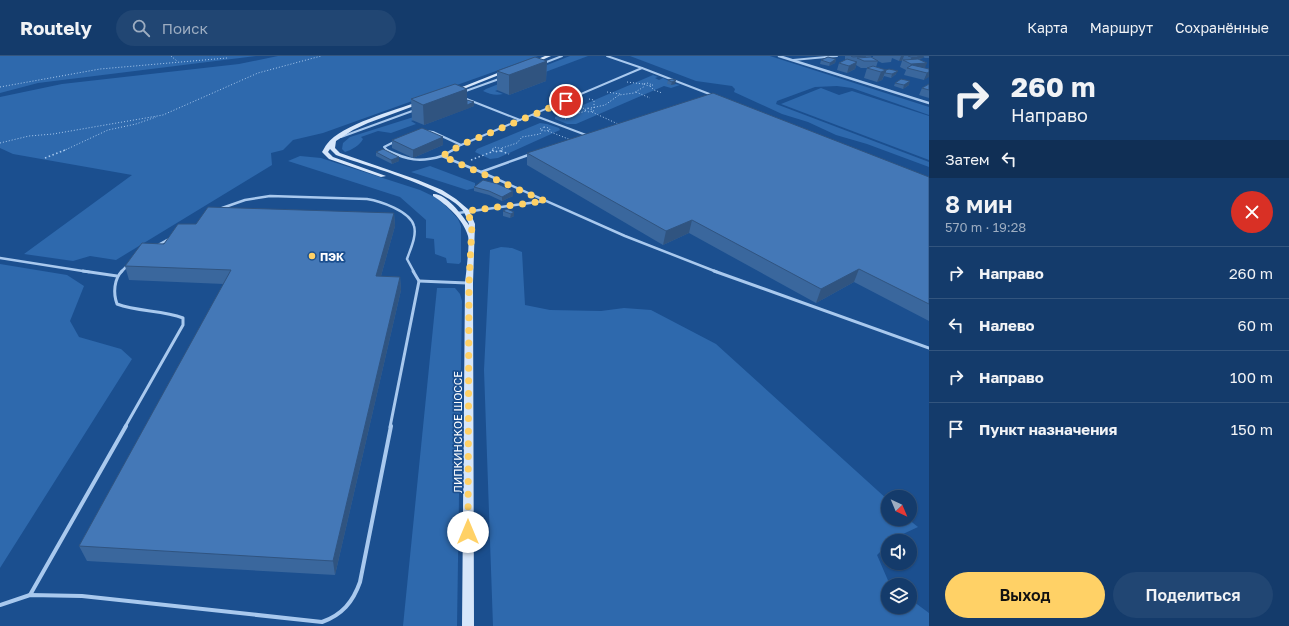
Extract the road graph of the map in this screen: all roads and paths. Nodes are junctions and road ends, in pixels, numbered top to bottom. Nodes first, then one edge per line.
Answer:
1 (171, 56) edge
2 (225, 56) edge
3 (321, 56) edge
4 (549, 56) edge
5 (562, 56) edge
6 (607, 56) edge
7 (779, 56) edge
8 (837, 56) edge
9 (793, 60) junction
10 (177, 62) junction
11 (526, 64) edge
12 (541, 64) edge
13 (642, 68) junction
14 (512, 70) edge
15 (505, 77) edge
16 (617, 79) junction
17 (644, 85) junction
18 (0, 87) edge
19 (595, 88) junction
20 (452, 92) edge
21 (636, 92) junction
22 (662, 93) dead end
23 (621, 94) junction
24 (457, 95) edge
25 (464, 98) edge
26 (650, 98) dead end
27 (705, 98) edge
28 (429, 100) edge
29 (929, 103) edge
30 (421, 108) edge
31 (591, 108) junction
32 (586, 112) junction
33 (592, 112) junction
34 (163, 115) junction
35 (533, 115) junction
36 (520, 120) junction
37 (557, 124) junction
38 (619, 125) edge
39 (549, 128) junction
40 (542, 130) junction
41 (548, 131) junction
42 (422, 132) edge
43 (592, 133) edge
44 (586, 135) junction
45 (334, 139) junction
46 (401, 139) edge
47 (572, 140) joint
48 (0, 143) edge
49 (461, 145) junction
50 (502, 148) junction
51 (326, 149) junction
52 (494, 151) junction
53 (538, 151) edge
54 (442, 156) junction
55 (46, 158) dead end
56 (347, 158) junction
57 (461, 164) junction
58 (481, 172) junction
59 (545, 201) junction
60 (467, 211) junction
61 (215, 212) edge
62 (458, 213) junction
63 (174, 236) edge
64 (472, 238) junction
65 (154, 248) edge
66 (0, 258) edge
67 (128, 265) edge
68 (117, 276) junction
69 (420, 281) junction
70 (469, 283) junction
71 (929, 348) edge
72 (30, 596) junction
73 (0, 605) edge
74 (468, 626) edge

1 - 10 path
2 - 10 path
3 - 34 path
4 - 11 street
5 - 12 lane
6 - 13 lane
7 - 9 street
8 - 9 lane
9 - 29 street
10 - 18 path
13 - 16 lane
13 - 27 lane
14 - 20 street
15 - 24 lane
16 - 17 path
16 - 19 lane
17 - 21 path
17 - 22 path
19 - 23 path
19 - 35 lane
21 - 23 path
21 - 26 path
23 - 31 path
25 - 36 lane
28 - 45 street
30 - 45 lane
31 - 32 path
31 - 33 path
32 - 33 path
32 - 37 path
33 - 38 path
34 - 48 path
34 - 55 path
35 - 36 lane
35 - 37 lane
36 - 49 lane
37 - 39 path
37 - 44 lane
39 - 40 path
39 - 41 path
40 - 41 path
40 - 50 path
41 - 47 path
42 - 49 lane
43 - 44 lane
44 - 47 lane
45 - 51 street
45 - 56 street
46 - 54 lane
49 - 54 lane
50 - 52 path
50 - 52 path
51 - 56 street
51 - 62 street
52 - 57 path
53 - 58 lane
54 - 57 lane
56 - 60 street
57 - 58 lane
58 - 59 lane
59 - 60 lane
59 - 71 lane
60 - 62 lane
60 - 64 street, ЛИПКИНСКОЕ ШОССЕ
61 - 69 lane
62 - 64 street
63 - 65 lane
64 - 70 street, ЛИПКИНСКОЕ ШОССЕ
66 - 68 lane
67 - 68 lane
68 - 72 lane
69 - 70 lane
69 - 72 lane
70 - 74 street, ЛИПКИНСКОЕ ШОССЕ
72 - 73 lane

